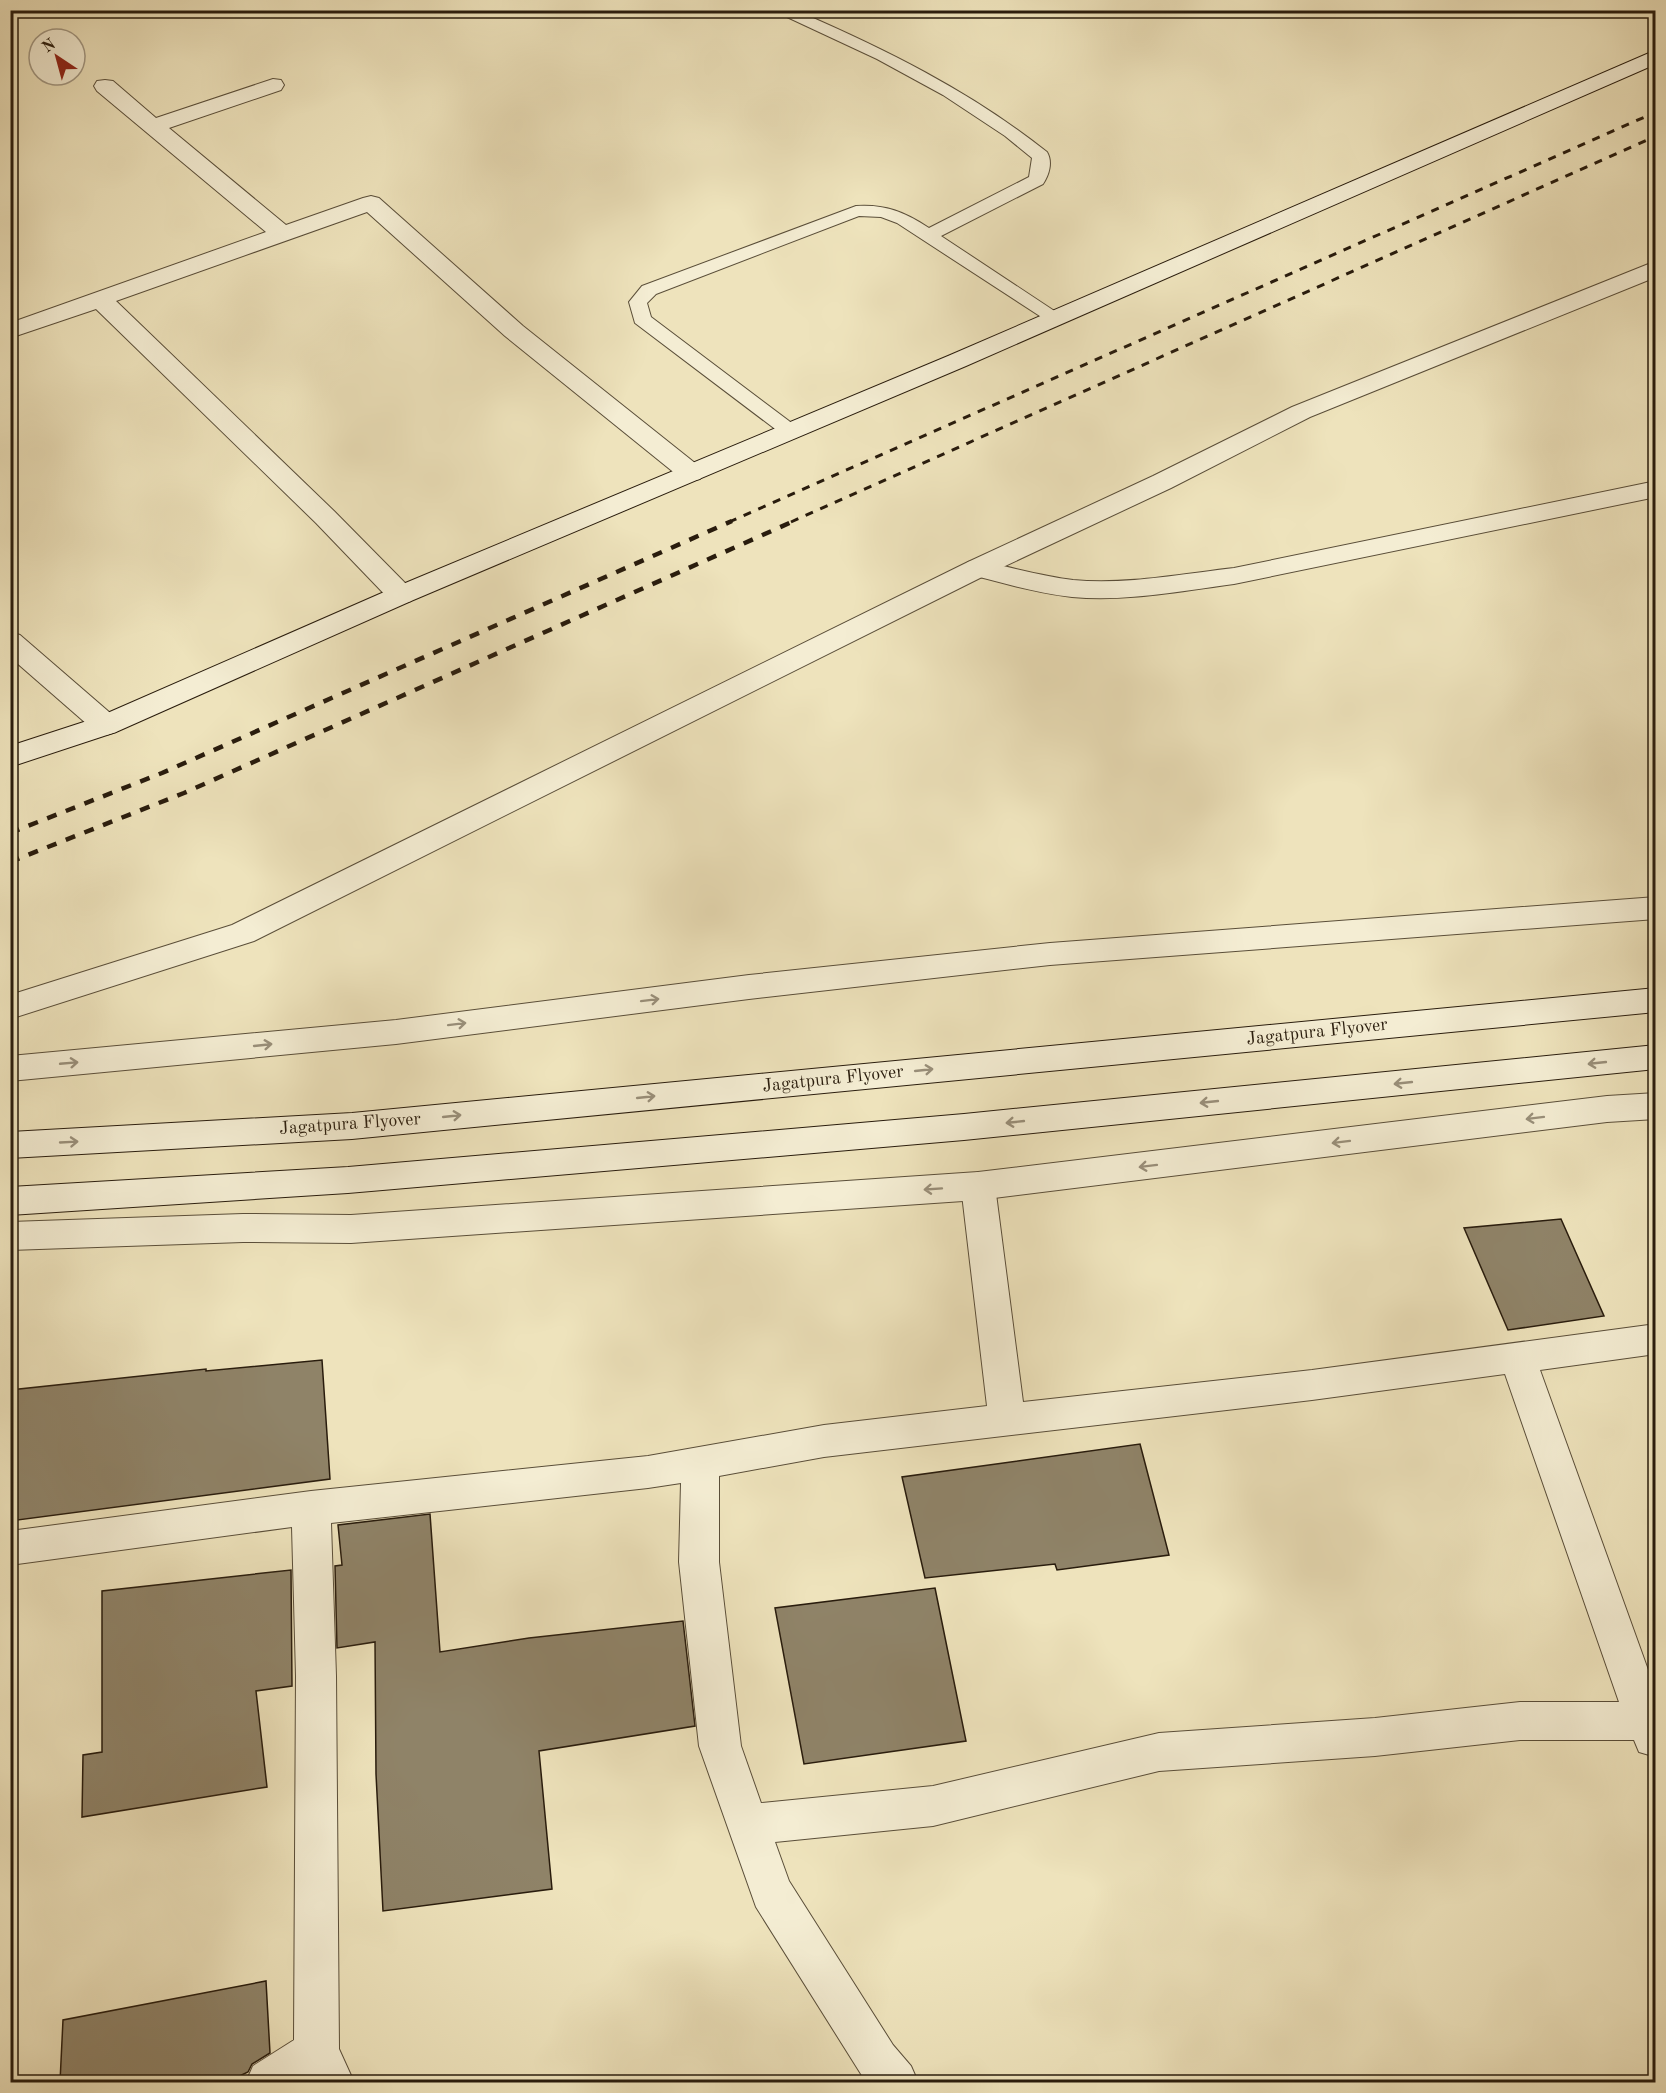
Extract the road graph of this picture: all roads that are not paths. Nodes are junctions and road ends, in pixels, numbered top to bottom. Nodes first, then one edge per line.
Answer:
1 (780, 10) edge
2 (1656, 56) edge
3 (273, 85) dead end
4 (105, 86) dead end
5 (153, 126) junction
6 (283, 235) junction
7 (928, 235) junction
8 (1656, 268) edge
9 (101, 300) junction
10 (1056, 318) junction
11 (10, 331) edge
12 (790, 431) junction
13 (691, 473) junction
14 (1656, 489) edge
15 (978, 568) junction
16 (401, 595) junction
17 (10, 641) edge
18 (106, 725) junction
19 (10, 757) edge
20 (1656, 908) edge
21 (1656, 999) edge
22 (10, 1007) edge
23 (1656, 1057) edge
24 (10, 1069) edge
25 (1656, 1106) edge
26 (10, 1145) edge
27 (978, 1186) junction
28 (10, 1201) edge
29 (10, 1236) edge
30 (1656, 1339) edge
31 (1518, 1359) junction
32 (1007, 1420) junction
33 (700, 1462) junction
34 (311, 1508) junction
35 (10, 1548) edge
36 (1651, 1732) edge
37 (748, 1826) junction
38 (323, 2067) edge
39 (269, 2082) edge
40 (895, 2082) edge

1 - 7 lane
2 - 10 street
3 - 5 street
4 - 5 street
5 - 6 street
6 - 9 street
6 - 13 street
7 - 10 lane
7 - 12 lane
8 - 15 street
9 - 11 street
9 - 16 street
10 - 12 street
12 - 13 street
13 - 16 street
14 - 15 street
15 - 22 street
16 - 18 street
17 - 18 street
18 - 19 street
24 -> 20 street
26 -> 21 street, Jagatpura Flyover
23 -> 28 street
25 -> 27 street
27 -> 29 street
27 - 32 street
30 - 31 street
31 - 32 street
31 - 36 street
32 - 33 street
33 - 34 street
33 - 37 street
34 - 35 street
34 - 38 street
36 - 37 street
37 - 40 street
38 - 39 street

